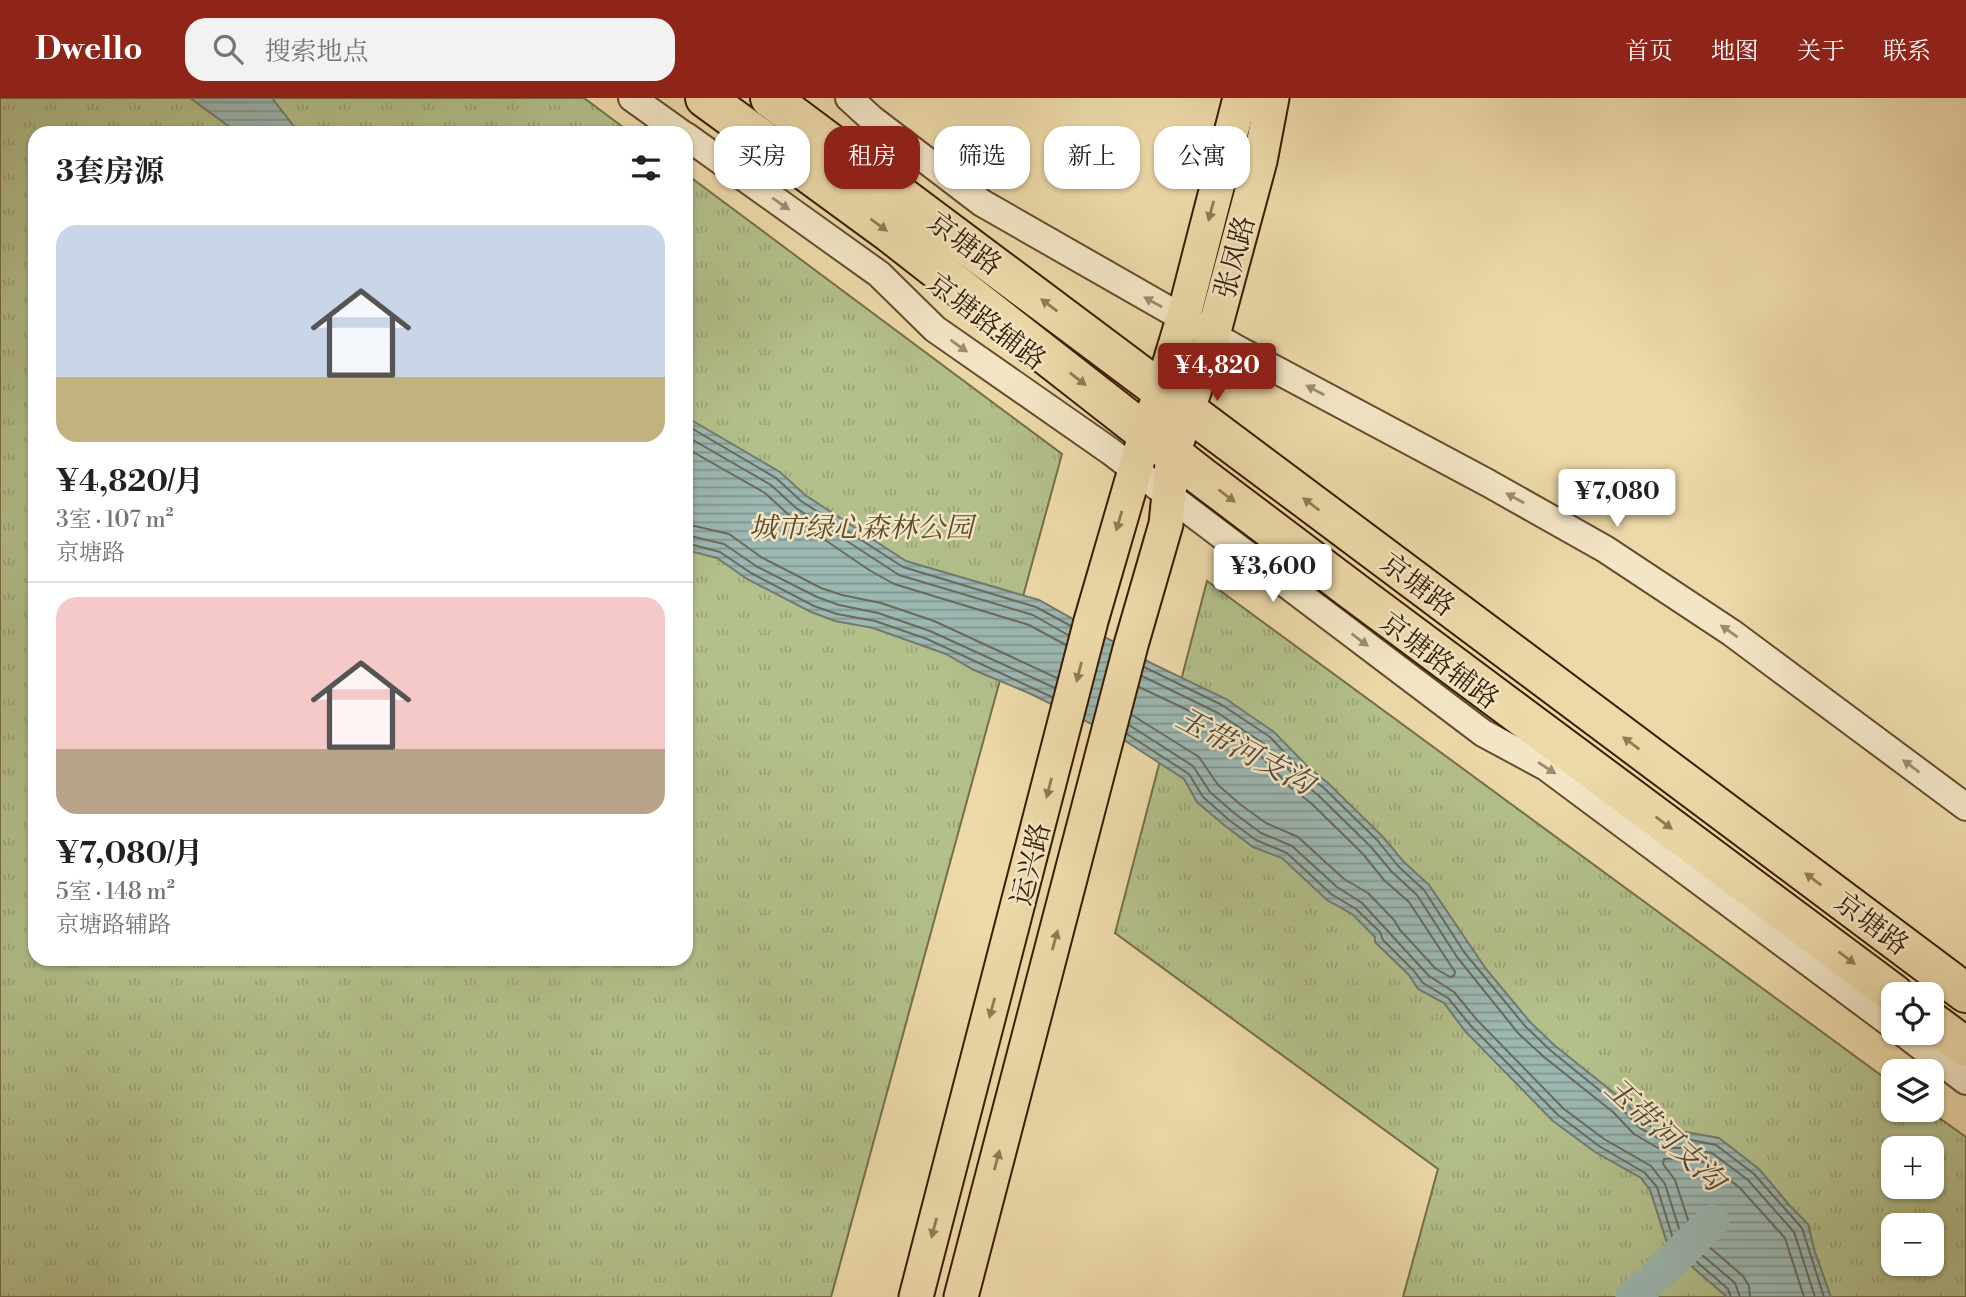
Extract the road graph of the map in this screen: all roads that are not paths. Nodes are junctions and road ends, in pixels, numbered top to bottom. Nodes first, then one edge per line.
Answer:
1 (632, 98) edge
2 (705, 98) edge
3 (770, 98) edge
4 (849, 98) edge
5 (1240, 98) edge
6 (1272, 98) edge
7 (671, 126) edge
8 (693, 141) edge
9 (1183, 319) junction
10 (1213, 335) junction
11 (1174, 401) junction
12 (1159, 443) junction
13 (1135, 469) junction
14 (1168, 495) junction
15 (1106, 567) junction
16 (1151, 578) junction
17 (1966, 807) edge
18 (1881, 984) edge
19 (1966, 993) edge
20 (1881, 1016) edge
21 (1944, 1031) edge
22 (1919, 1045) edge
23 (1966, 1047) edge
24 (1966, 1081) edge
25 (916, 1297) edge
26 (961, 1297) edge

1 - 7 street
2 -> 12 highway, 京塘路
11 -> 3 highway, 京塘路
9 -> 4 street
5 -> 9 main road, 张凤路
6 - 10 main road, 张凤路
8 -> 13 street, 京塘路辅路
9 - 10 street
9 - 11 main road, 张凤路
10 - 11 main road, 张凤路
17 -> 10 street
11 - 12 main road, 张凤路
19 -> 11 highway, 京塘路
12 - 13 main road, 运兴路
12 - 14 main road, 运兴路
12 -> 18 highway, 京塘路
13 - 14 street, 京塘路辅路
13 -> 15 main road, 运兴路
14 - 16 main road, 运兴路
14 -> 20 street, 京塘路辅路
15 - 16 main road
15 -> 25 main road, 运兴路
26 -> 16 main road, 运兴路
21 - 23 highway
22 - 24 street

